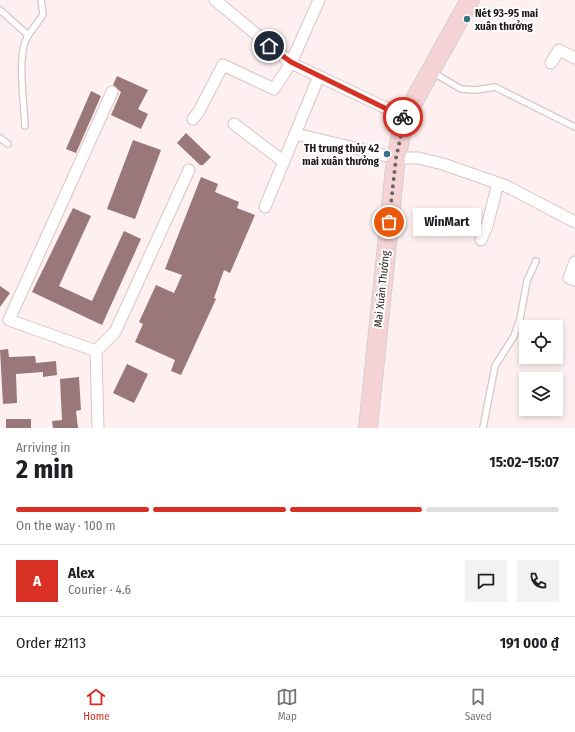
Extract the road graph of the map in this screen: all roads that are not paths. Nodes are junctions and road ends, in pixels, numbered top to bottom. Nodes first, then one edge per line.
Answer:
1 (41, 0) edge
2 (215, 0) edge
3 (319, 0) edge
4 (470, 0) edge
5 (0, 10) edge
6 (28, 35) junction
7 (575, 58) edge
8 (291, 62) junction
9 (551, 63) dead end
10 (430, 70) junction
11 (319, 76) junction
12 (112, 92) dead end
13 (405, 117) junction
14 (193, 119) dead end
15 (234, 124) dead end
16 (24, 126) dead end
17 (575, 126) edge
18 (296, 134) junction
19 (0, 138) edge
20 (8, 144) dead end
21 (396, 158) junction
22 (284, 162) junction
23 (189, 170) dead end
24 (498, 183) junction
25 (265, 207) dead end
26 (575, 222) edge
27 (481, 240) dead end
28 (536, 261) dead end
29 (575, 262) edge
30 (575, 280) edge
31 (96, 351) junction
32 (98, 428) edge
33 (368, 428) edge
34 (483, 428) edge

1 - 6 lane
2 - 8 street
3 - 8 street
4 - 10 main road, Mai Xuân Thưởng
5 - 6 lane
6 - 16 lane
7 - 9 street
8 - 11 street
8 - 14 street
10 - 13 main road, Mai Xuân Thưởng
10 - 17 lane
11 - 13 street
11 - 18 street
12 - 31 street
13 - 21 main road, Mai Xuân Thưởng
15 - 22 street
18 - 21 street
18 - 22 street
19 - 20 lane
21 - 24 street
21 - 33 main road, Mai Xuân Thưởng
22 - 25 street
23 - 31 street
24 - 26 street
24 - 27 street
28 - 34 lane
29 - 30 street
31 - 32 street

